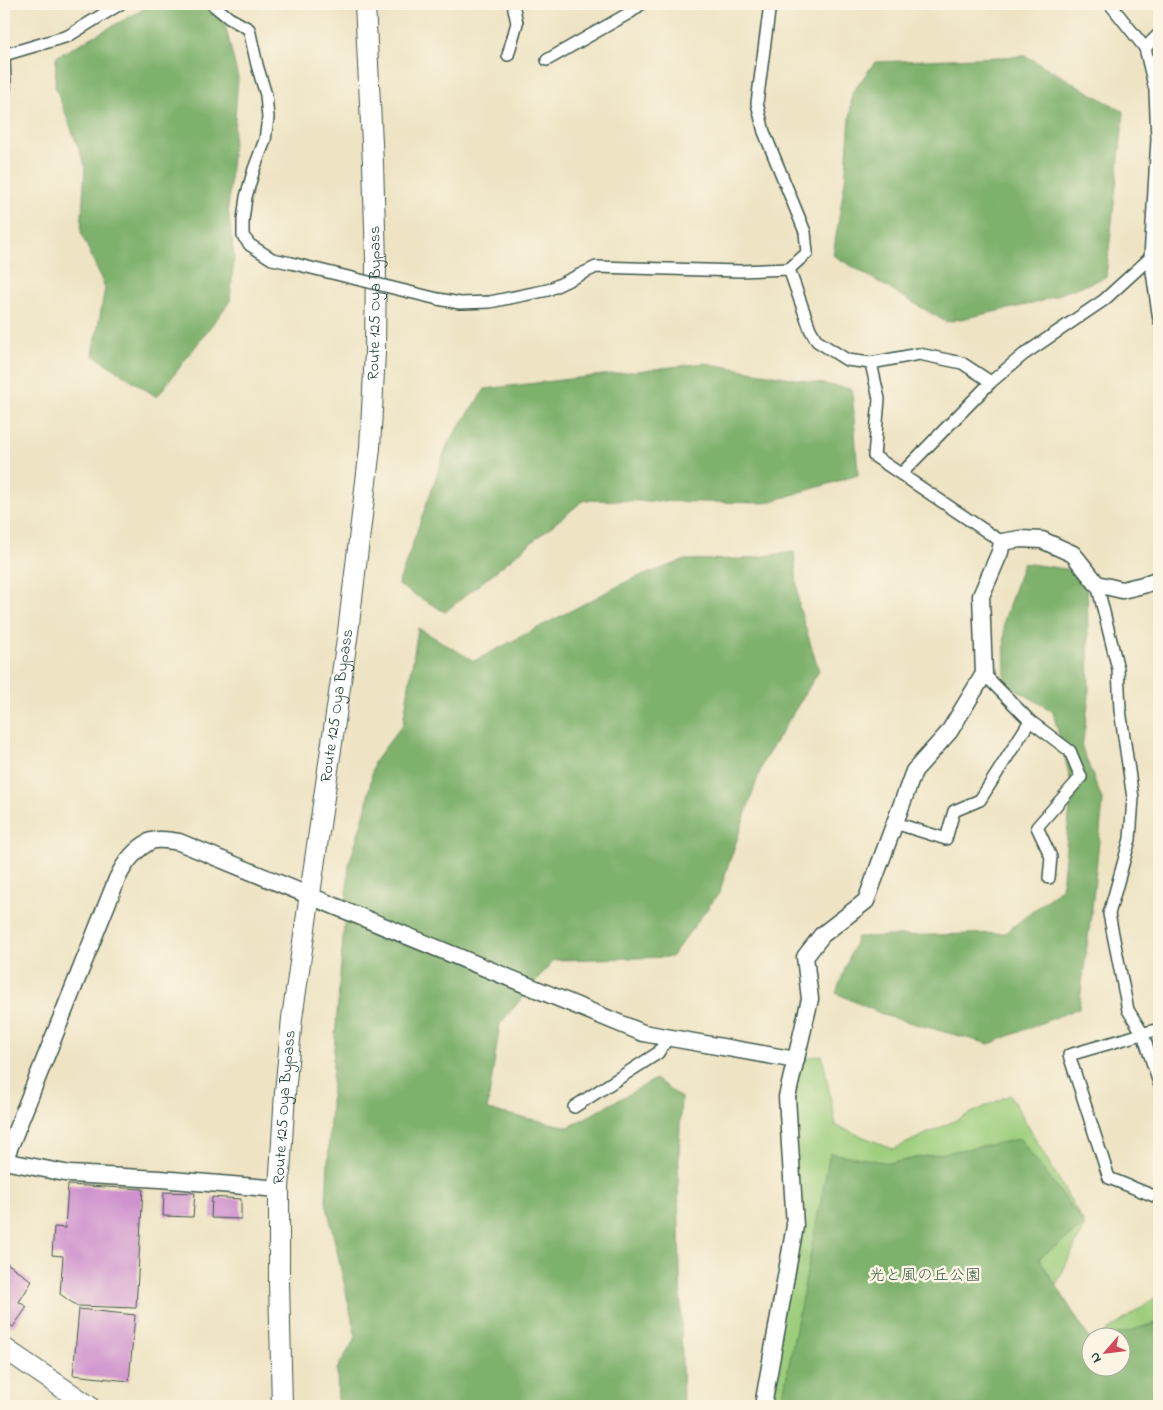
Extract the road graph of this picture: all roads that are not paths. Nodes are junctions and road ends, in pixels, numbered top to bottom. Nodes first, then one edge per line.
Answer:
1 (120, 4) edge
2 (212, 4) edge
3 (365, 4) edge
4 (513, 4) edge
5 (641, 4) edge
6 (770, 4) edge
7 (1110, 4) edge
8 (1159, 34) edge
9 (1145, 48) junction
10 (4, 55) edge
11 (508, 55) dead end
12 (547, 60) dead end
13 (4, 90) edge
14 (1158, 139) edge
15 (1150, 258) junction
16 (789, 269) junction
17 (1159, 320) edge
18 (871, 363) junction
19 (991, 382) junction
20 (901, 474) junction
21 (1002, 542) junction
22 (1159, 579) edge
23 (1097, 584) junction
24 (984, 674) junction
25 (1030, 721) junction
26 (895, 823) junction
27 (1049, 878) dead end
28 (310, 896) junction
29 (1159, 1030) edge
30 (1143, 1034) junction
31 (668, 1038) junction
32 (796, 1060) junction
33 (1159, 1083) edge
34 (574, 1107) dead end
35 (279, 1189) junction
36 (1159, 1198) edge
37 (4, 1348) edge
38 (88, 1406) edge
39 (282, 1406) edge
40 (763, 1406) edge

1 - 10 street
2 - 16 street, bridge
3 - 28 highway, Route 125 Oya Bypass
4 - 11 street
5 - 12 street
6 - 16 street
7 - 9 street
8 - 9 street
9 - 14 street
10 - 13 street
14 - 15 street
15 - 17 street
15 - 19 street
16 - 18 street
18 - 19 street
18 - 20 street
19 - 20 street
20 - 21 street
21 - 23 street
21 - 24 street
22 - 23 street
23 - 30 street
24 - 25 street
24 - 26 street
25 - 26 street
25 - 27 street
26 - 32 street
28 - 31 street
28 - 35 highway, Route 125 Oya Bypass
28 - 35 street
29 - 30 street
30 - 33 street
30 - 36 street
31 - 32 street
31 - 34 street
32 - 40 street
35 - 39 highway, Route 125 Oya Bypass
37 - 38 highway

